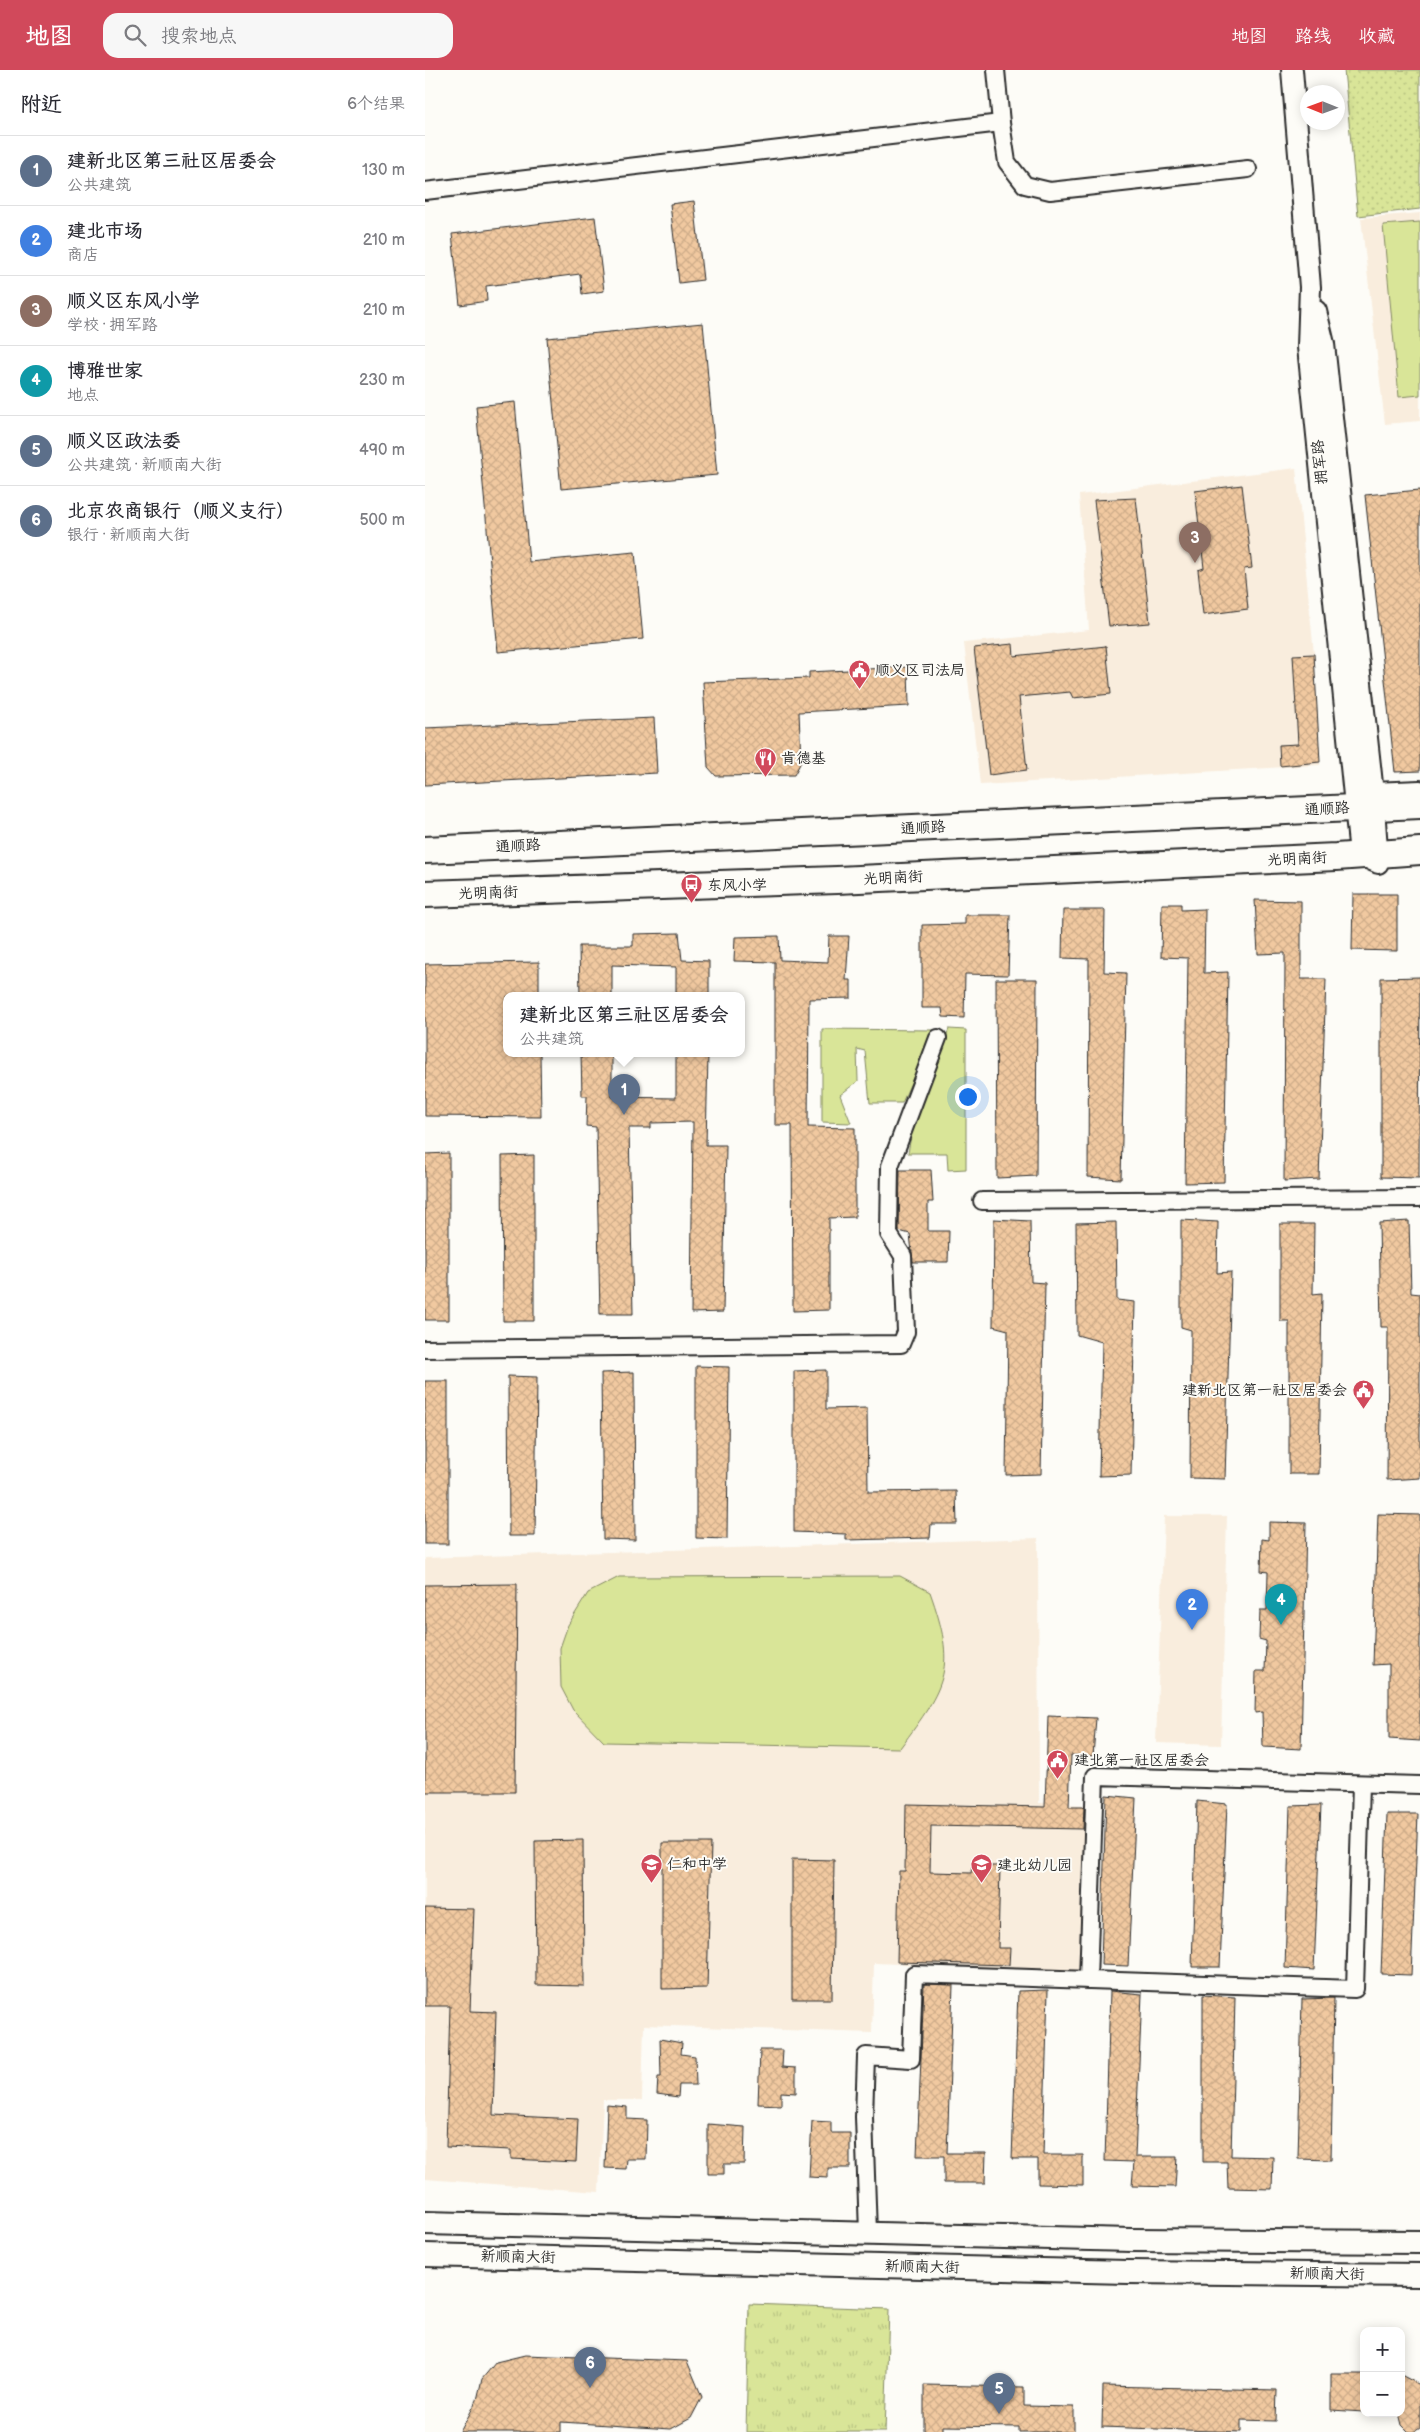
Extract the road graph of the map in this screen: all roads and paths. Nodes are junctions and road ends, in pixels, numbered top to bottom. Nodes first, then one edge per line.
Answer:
1 (996, 70) edge
2 (1292, 70) edge
3 (1001, 123) junction
4 (1248, 169) dead end
5 (425, 191) edge
6 (1420, 791) edge
7 (1368, 802) junction
8 (1420, 805) edge
9 (425, 850) edge
10 (1420, 850) edge
11 (1372, 857) junction
12 (1420, 860) edge
13 (425, 894) edge
14 (938, 1038) dead end
15 (1420, 1198) edge
16 (982, 1201) dead end
17 (425, 1349) edge
18 (1361, 1784) junction
19 (1420, 1785) edge
20 (1088, 1980) junction
21 (425, 2223) edge
22 (868, 2233) junction
23 (1420, 2242) edge
24 (425, 2255) edge
25 (1420, 2275) edge

1 - 3 street
2 - 7 street, 拥军路
3 - 4 street
3 - 5 street
6 - 7 street
7 - 8 main road, 通顺路
7 - 9 main road, 通顺路
7 - 11 street, 拥军路
10 - 11 main road
11 - 12 street
11 - 13 main road, 光明南街
14 - 17 street
15 - 16 street
18 - 19 street
18 - 20 street
18 - 20 street
20 - 22 street
21 - 22 main road
22 - 23 main road
24 - 25 main road, 新顺南大街

